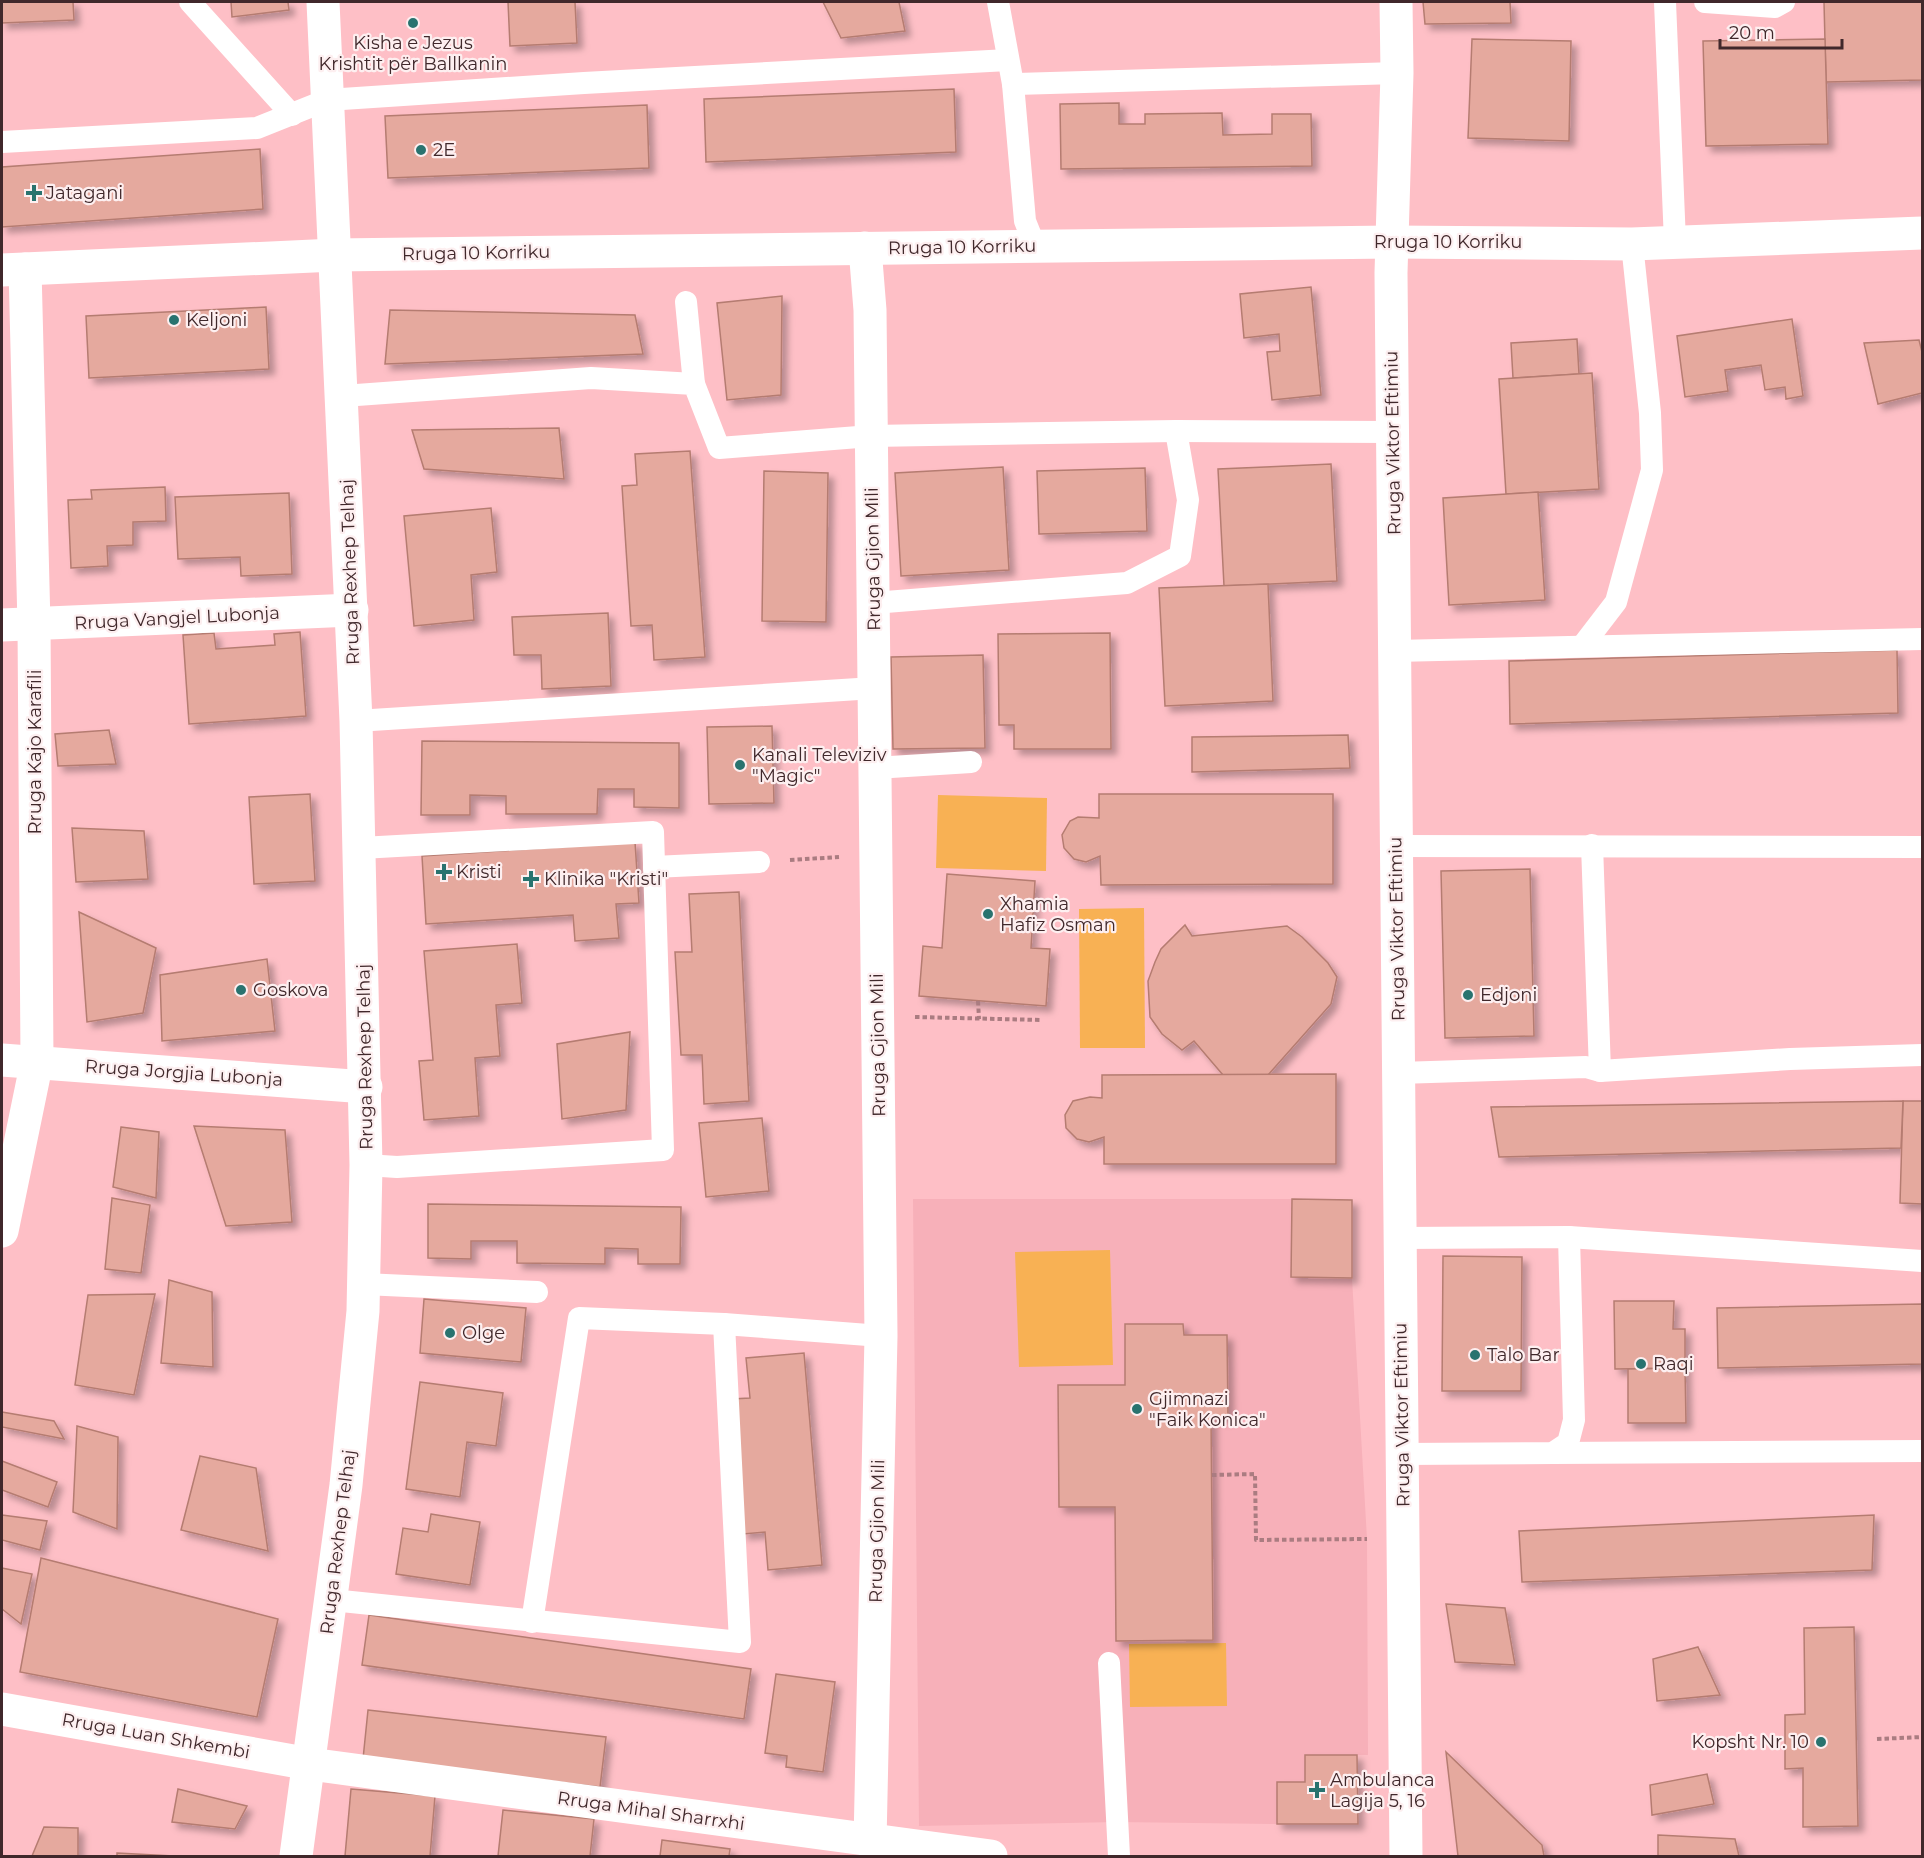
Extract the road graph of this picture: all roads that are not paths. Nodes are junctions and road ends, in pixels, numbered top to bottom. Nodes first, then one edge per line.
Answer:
1 (190, 2) edge
2 (323, 2) edge
3 (998, 2) edge
4 (1396, 2) edge
5 (1665, 2) edge
6 (1705, 2) edge
7 (1784, 2) edge
8 (1008, 60) junction
9 (1397, 73) junction
10 (1013, 84) junction
11 (327, 100) junction
12 (292, 115) junction
13 (2, 142) edge
14 (1923, 233) edge
15 (1391, 242) junction
16 (1675, 242) junction
17 (1632, 244) junction
18 (1035, 246) junction
19 (865, 248) junction
20 (335, 255) junction
21 (13, 270) edge
22 (686, 302) dead end
23 (694, 384) junction
24 (343, 396) junction
25 (1176, 431) junction
26 (1392, 432) junction
27 (871, 436) junction
28 (873, 603) junction
29 (352, 610) junction
30 (2, 625) edge
31 (34, 625) junction
32 (1923, 639) edge
33 (1583, 645) junction
34 (1395, 651) junction
35 (874, 688) junction
36 (356, 721) junction
37 (971, 762) dead end
38 (875, 768) junction
39 (1592, 845) junction
40 (1396, 846) junction
41 (1923, 847) edge
42 (361, 848) junction
43 (759, 862) dead end
44 (654, 867) junction
45 (1923, 1055) edge
46 (2, 1060) edge
47 (37, 1061) junction
48 (1600, 1071) junction
49 (1399, 1073) junction
50 (366, 1087) junction
51 (366, 1165) junction
52 (2, 1231) edge
53 (1569, 1237) junction
54 (1400, 1238) junction
55 (1923, 1261) edge
56 (364, 1284) junction
57 (537, 1292) dead end
58 (724, 1324) junction
59 (881, 1336) junction
60 (1923, 1451) edge
61 (1553, 1453) junction
62 (1402, 1454) junction
63 (332, 1600) junction
64 (532, 1622) junction
65 (1109, 1663) dead end
66 (2, 1709) edge
67 (310, 1764) junction
68 (870, 1842) junction
69 (297, 1857) edge
70 (991, 1857) edge
71 (1119, 1857) edge
72 (1406, 1857) edge

1 - 12 lane
2 - 11 street, Rruga Rexhep Telhaj
3 - 8 lane
4 - 9 street, Rruga Viktor Eftimiu
5 - 16 lane
6 - 7 lane
8 - 10 lane
8 - 11 lane
9 - 10 lane
9 - 15 street, Rruga Viktor Eftimiu
10 - 18 lane
11 - 12 lane
11 - 20 street, Rruga Rexhep Telhaj
12 - 13 lane
14 - 16 street, Rruga 10 Korriku
15 - 17 street, Rruga 10 Korriku
15 - 18 street, Rruga 10 Korriku
15 - 26 street, Rruga Viktor Eftimiu
16 - 17 street, Rruga 10 Korriku
17 - 33 lane
18 - 19 street, Rruga 10 Korriku
19 - 20 street, Rruga 10 Korriku
19 - 27 street, Rruga Gjion Mili
20 - 21 street, Rruga 10 Korriku
20 - 24 street, Rruga Rexhep Telhaj
21 - 31 street, Rruga Kajo Karafili
22 - 23 lane
23 - 24 lane
23 - 27 lane
24 - 29 street, Rruga Rexhep Telhaj
25 - 26 lane
25 - 27 lane
25 - 28 lane
26 - 34 street, Rruga Viktor Eftimiu
27 - 28 street, Rruga Gjion Mili
28 - 35 street, Rruga Gjion Mili
29 - 31 street, Rruga Vangjel Lubonja
29 - 36 street, Rruga Rexhep Telhaj
30 - 31 street, Rruga Vangjel Lubonja
31 - 47 street, Rruga Kajo Karafili
32 - 33 lane
33 - 34 lane
34 - 40 street, Rruga Viktor Eftimiu
35 - 36 lane
35 - 38 street, Rruga Gjion Mili
36 - 42 street, Rruga Rexhep Telhaj
37 - 38 lane
38 - 59 street, Rruga Gjion Mili
39 - 40 lane
39 - 41 lane
39 - 48 lane
40 - 49 street, Rruga Viktor Eftimiu
42 - 44 lane
42 - 50 street, Rruga Rexhep Telhaj
43 - 44 lane
44 - 51 lane
45 - 48 lane
46 - 47 street, Rruga Jorgjia Lubonja
47 - 50 street, Rruga Jorgjia Lubonja
47 - 52 street, Rruga Kajo Karafili
48 - 49 lane
49 - 54 street, Rruga Viktor Eftimiu
50 - 51 street, Rruga Rexhep Telhaj
51 - 56 street, Rruga Rexhep Telhaj
53 - 54 lane
53 - 55 lane
53 - 61 lane
54 - 62 street, Rruga Viktor Eftimiu
56 - 57 lane
56 - 63 street, Rruga Rexhep Telhaj
58 - 59 lane
58 - 64 lane
58 - 64 lane
59 - 68 street, Rruga Gjion Mili
60 - 61 lane
61 - 62 lane
62 - 72 street, Rruga Viktor Eftimiu
63 - 64 lane
63 - 67 street, Rruga Rexhep Telhaj
65 - 71 lane
66 - 67 street, Rruga Luan Shkembi
67 - 68 street, Rruga Mihal Sharrxhi
67 - 69 street, Rruga Rexhep Telhaj
68 - 70 street, Rruga Mihal Sharrxhi

